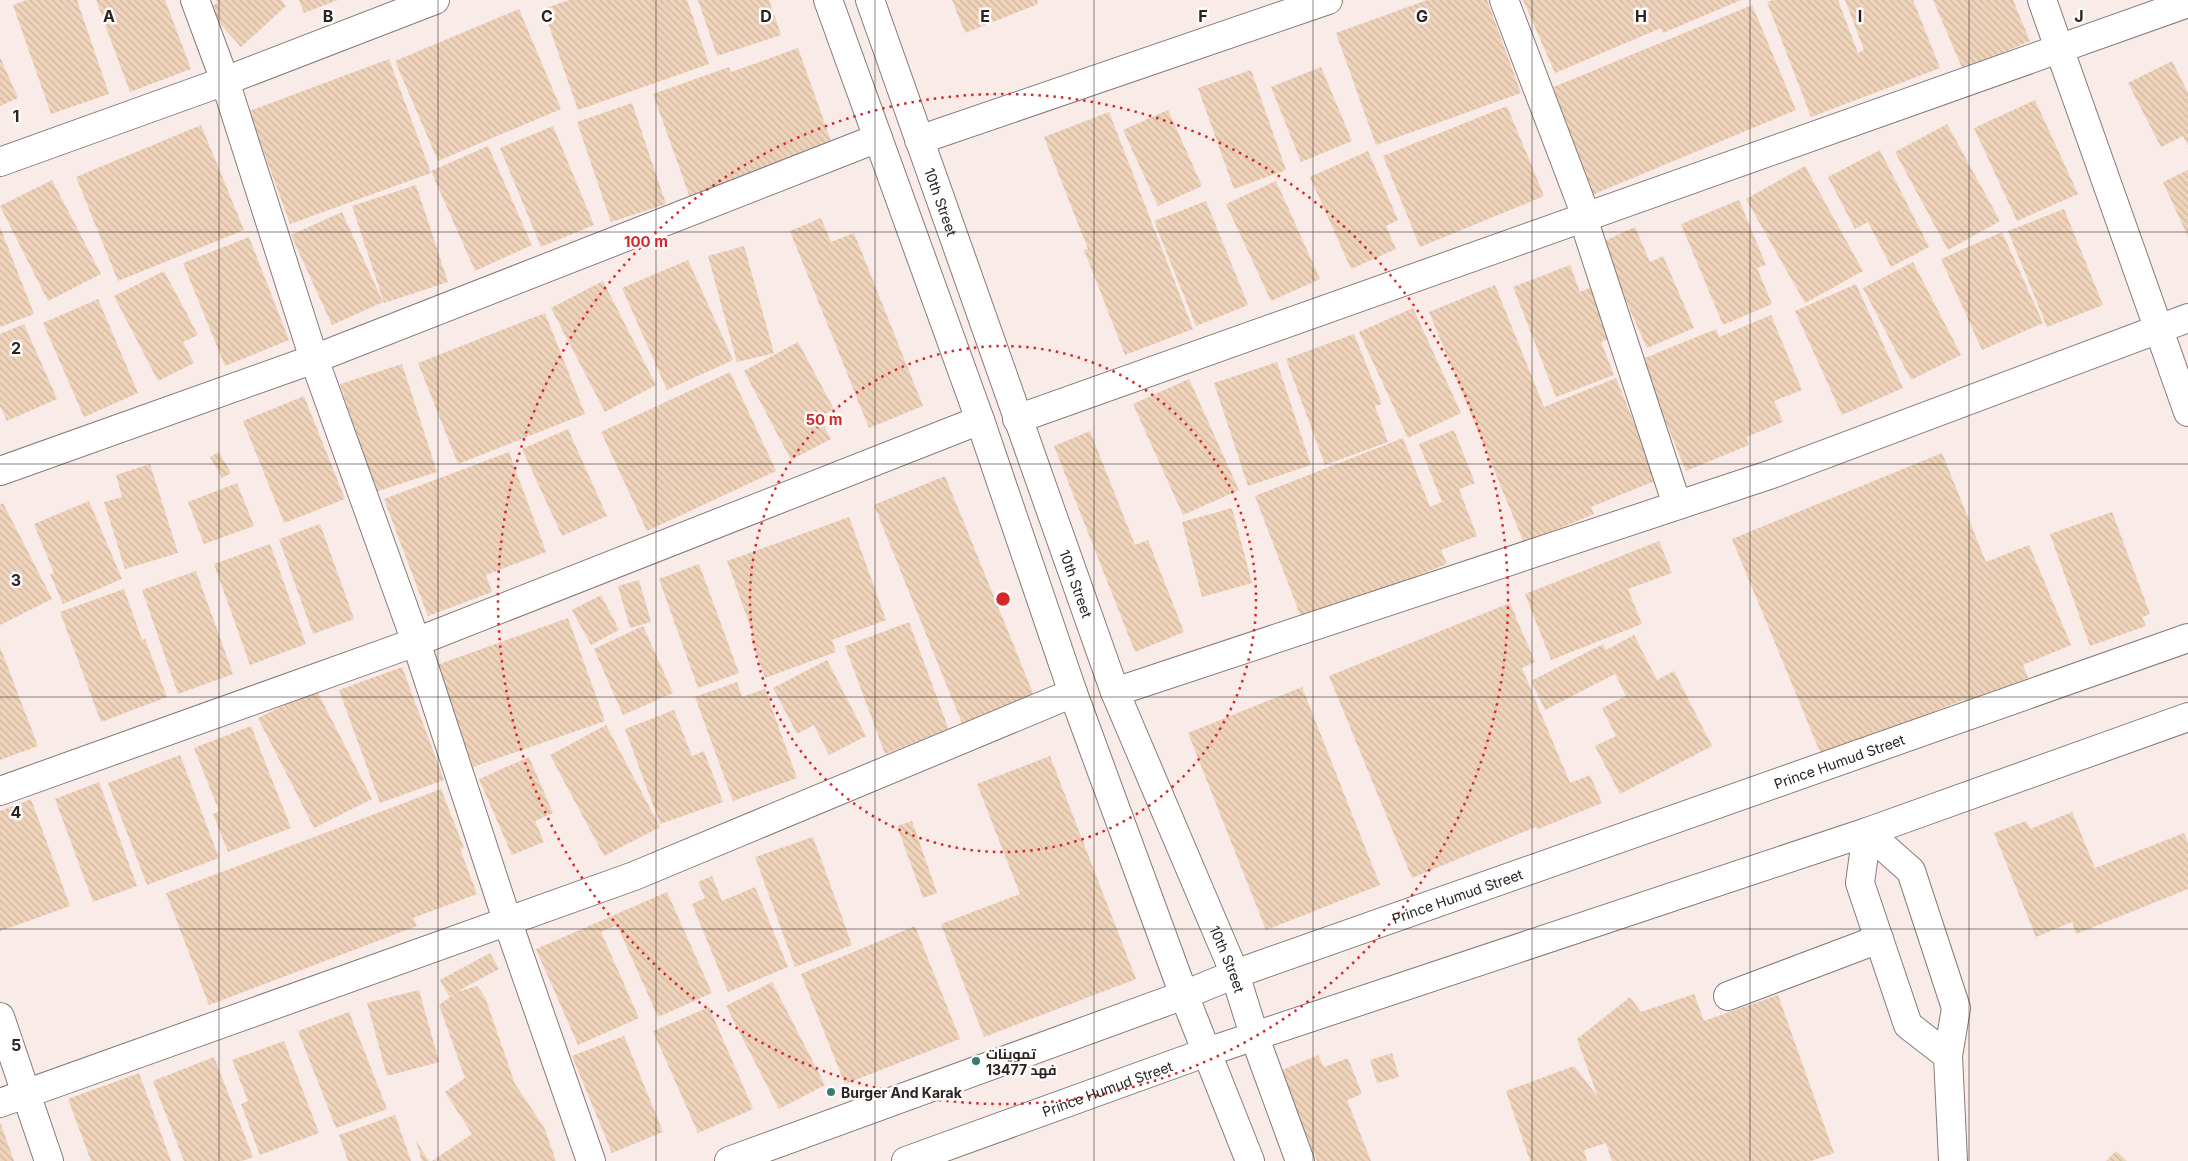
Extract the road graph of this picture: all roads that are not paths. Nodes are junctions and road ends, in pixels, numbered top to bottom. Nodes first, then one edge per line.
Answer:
1 (195, 0) edge
2 (435, 0) edge
3 (828, 0) edge
4 (870, 0) edge
5 (1328, 0) edge
6 (1504, 0) edge
7 (2042, 0) edge
8 (2188, 3) edge
9 (2059, 48) junction
10 (225, 81) junction
11 (878, 138) junction
12 (919, 140) junction
13 (0, 162) edge
14 (1585, 217) junction
15 (2188, 318) edge
16 (2157, 328) junction
17 (314, 359) junction
18 (2188, 412) edge
19 (1017, 419) junction
20 (980, 420) junction
21 (0, 471) edge
22 (1677, 505) junction
23 (2188, 638) edge
24 (416, 642) junction
25 (1115, 692) junction
26 (1073, 693) junction
27 (2188, 717) edge
28 (0, 792) edge
29 (1867, 832) junction
30 (507, 920) junction
31 (1879, 939) junction
32 (1235, 974) junction
33 (1184, 995) junction
34 (1728, 996) dead end
35 (0, 1016) edge
36 (1255, 1038) junction
37 (1207, 1052) junction
38 (1948, 1056) junction
39 (26, 1094) junction
40 (0, 1103) edge
41 (49, 1161) edge
42 (591, 1161) edge
43 (729, 1161) edge
44 (906, 1161) edge
45 (1250, 1161) edge
46 (1300, 1161) edge
47 (1953, 1161) edge

1 - 10 street
2 - 10 street
3 - 11 street
4 - 12 street, 10th Street
5 - 12 street
6 - 14 street
7 - 9 street
8 - 9 street
9 - 14 street
9 - 16 street
10 - 13 street
10 - 17 street
11 - 17 street
11 - 20 street
12 - 19 street, 10th Street
14 - 19 street
14 - 22 street
15 - 16 street
16 - 18 street
16 - 22 street
17 - 21 street
17 - 24 street
19 - 25 street, 10th Street
20 - 24 street
20 - 26 street
22 - 25 street
23 - 32 street, Prince Humud Street
24 - 28 street
24 - 30 street
25 - 32 street, 10th Street
26 - 30 street
26 - 33 street
27 - 29 street, Prince Humud Street
29 - 31 street
29 - 36 street, Prince Humud Street
29 - 38 street
30 - 39 street
30 - 42 street
31 - 34 street
31 - 38 street
32 - 33 street, Prince Humud Street
32 - 36 street, 10th Street
33 - 37 street
33 - 43 street, Prince Humud Street
35 - 39 street
36 - 37 street, Prince Humud Street
36 - 46 street, 10th Street
37 - 44 street, Prince Humud Street
37 - 45 street
38 - 47 street
39 - 40 street
39 - 41 street

